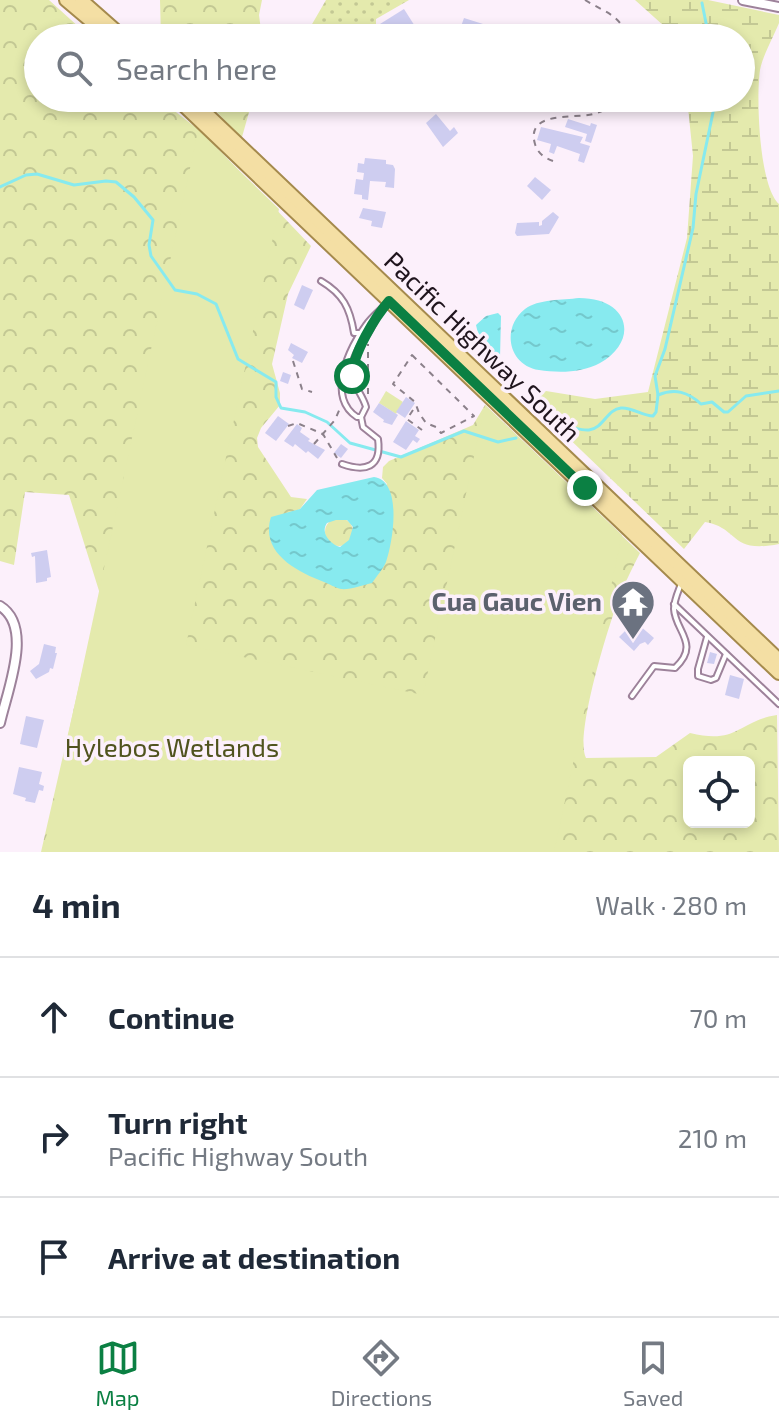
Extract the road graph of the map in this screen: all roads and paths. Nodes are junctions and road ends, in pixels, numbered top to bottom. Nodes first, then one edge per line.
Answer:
1 (66, 0) edge
2 (81, 0) edge
3 (585, 0) edge
4 (743, 0) edge
5 (779, 7) edge
6 (94, 24) edge
7 (108, 24) edge
8 (621, 24) edge
9 (191, 112) edge
10 (205, 112) edge
11 (598, 112) edge
12 (553, 161) dead end
13 (321, 281) dead end
14 (389, 301) junction
15 (378, 313) junction
16 (360, 333) junction
17 (366, 335) junction
18 (293, 361) dead end
19 (312, 392) dead end
20 (366, 407) junction
21 (413, 410) dead end
22 (474, 416) joint
23 (361, 417) junction
24 (335, 420) dead end
25 (302, 425) junction
26 (288, 426) dead end
27 (422, 430) dead end
28 (304, 433) dead end
29 (323, 434) junction
30 (314, 444) dead end
31 (342, 464) joint
32 (682, 581) junction
33 (674, 604) junction
34 (0, 606) edge
35 (707, 637) junction
36 (726, 654) junction
37 (779, 660) edge
38 (779, 673) edge
39 (632, 696) dead end
40 (779, 704) edge
41 (0, 723) edge

1 - 6 main road
2 - 7 main road
3 - 8 path
4 - 5 street
9 - 14 main road, Pacific Highway South
10 - 37 main road, Pacific Highway South
11 - 12 path
13 - 16 lane
14 - 15 lane
14 - 32 main road, Pacific Highway South
15 - 16 lane
15 - 17 lane
16 - 23 lane
17 - 20 path
17 - 20 lane
18 - 19 path
20 - 23 lane
21 - 27 path
22 - 22 path
23 - 31 lane
24 - 29 path
25 - 26 path
25 - 28 path
25 - 29 path
29 - 30 path
29 - 31 path
32 - 33 lane
32 - 38 main road, Pacific Highway South
33 - 35 lane
33 - 39 lane
34 - 41 street
35 - 36 lane
35 - 36 lane
36 - 40 lane

